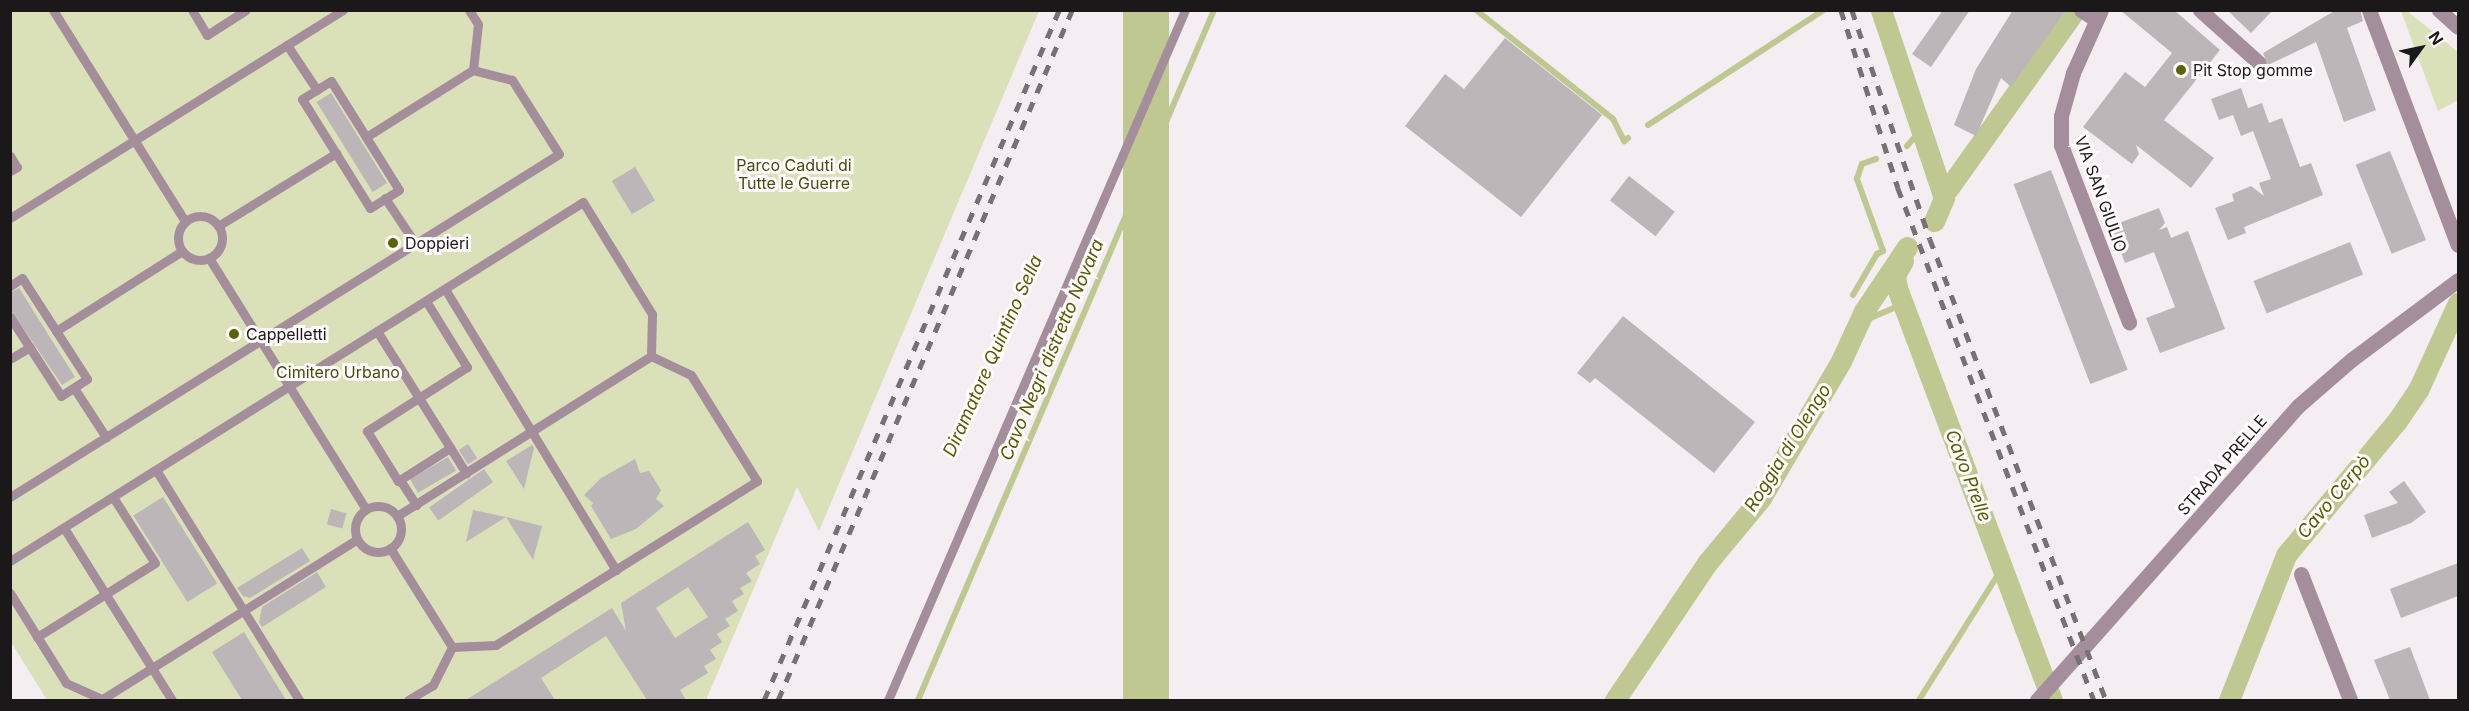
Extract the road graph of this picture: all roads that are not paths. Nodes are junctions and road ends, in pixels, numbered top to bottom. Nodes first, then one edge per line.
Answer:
1 (53, 10) edge
2 (192, 10) edge
3 (246, 10) edge
4 (343, 10) edge
5 (470, 10) edge
6 (1185, 10) edge
7 (2200, 10) edge
8 (2369, 10) edge
9 (2439, 10) edge
10 (2090, 13) edge
11 (2458, 27) edge
12 (287, 45) junction
13 (2259, 63) dead end
14 (473, 70) junction
15 (316, 90) junction
16 (366, 137) junction
17 (134, 140) junction
18 (336, 153) junction
19 (10, 156) edge
20 (10, 171) edge
21 (385, 198) junction
22 (10, 218) edge
23 (185, 221) junction
24 (218, 226) junction
25 (416, 243) junction
26 (2458, 245) edge
27 (182, 251) junction
28 (208, 258) junction
29 (2458, 280) edge
30 (10, 286) edge
31 (445, 289) junction
32 (426, 301) junction
33 (10, 318) edge
34 (2129, 322) dead end
35 (56, 331) junction
36 (377, 331) junction
37 (260, 340) junction
38 (30, 347) junction
39 (651, 356) junction
40 (10, 359) edge
41 (289, 387) junction
42 (74, 388) junction
43 (419, 398) junction
44 (532, 431) junction
45 (106, 437) junction
46 (450, 448) junction
47 (156, 470) junction
48 (466, 473) junction
49 (400, 480) junction
50 (10, 497) edge
51 (113, 497) junction
52 (416, 505) junction
53 (366, 509) junction
54 (397, 516) junction
55 (64, 528) junction
56 (357, 539) junction
57 (390, 548) junction
58 (10, 561) edge
59 (616, 570) junction
60 (2301, 573) dead end
61 (10, 593) edge
62 (106, 594) junction
63 (243, 611) junction
64 (37, 637) junction
65 (452, 646) junction
66 (152, 668) junction
67 (104, 699) edge
68 (171, 700) edge
69 (298, 700) edge
70 (408, 700) edge
71 (888, 700) edge
72 (2037, 700) edge
73 (2350, 700) edge

1 - 17 lane
2 - 3 lane
4 - 12 lane
5 - 14 lane
6 - 71 lane
7 - 13 street
8 - 26 street
9 - 11 street
10 - 34 street, VIA SAN GIULIO
12 - 15 lane
12 - 17 lane
14 - 16 lane
14 - 25 lane
15 - 16 lane
15 - 18 lane
16 - 21 lane
17 - 22 lane
17 - 23 lane
18 - 21 lane
18 - 24 lane
19 - 20 lane
21 - 25 lane
23 - 24 lane
23 - 27 lane
24 - 28 lane
25 - 37 lane
27 - 28 lane
27 - 35 lane
28 - 37 lane
29 - 72 street, STRADA PRELLE
30 - 35 lane
31 - 32 lane
31 - 39 lane
31 - 44 lane
32 - 36 lane
32 - 43 lane
33 - 38 lane
35 - 42 lane
36 - 41 lane
36 - 43 lane
37 - 41 lane
37 - 45 lane
38 - 40 lane
38 - 42 lane
39 - 44 lane
39 - 59 lane
41 - 47 lane
41 - 53 lane
42 - 45 lane
43 - 46 lane
43 - 49 lane
44 - 48 lane
44 - 59 lane
45 - 50 lane
46 - 48 lane
46 - 49 lane
47 - 51 lane
47 - 63 lane
48 - 52 lane
49 - 52 lane
51 - 55 lane
51 - 62 lane
52 - 54 lane
53 - 54 lane
53 - 56 lane
54 - 57 lane
55 - 58 lane
55 - 62 lane
56 - 57 lane
56 - 63 lane
57 - 65 lane
59 - 65 lane
60 - 73 street
61 - 64 lane
62 - 64 lane
62 - 66 lane
63 - 66 lane
63 - 69 lane
64 - 67 lane
65 - 70 lane
66 - 67 lane
66 - 68 lane

